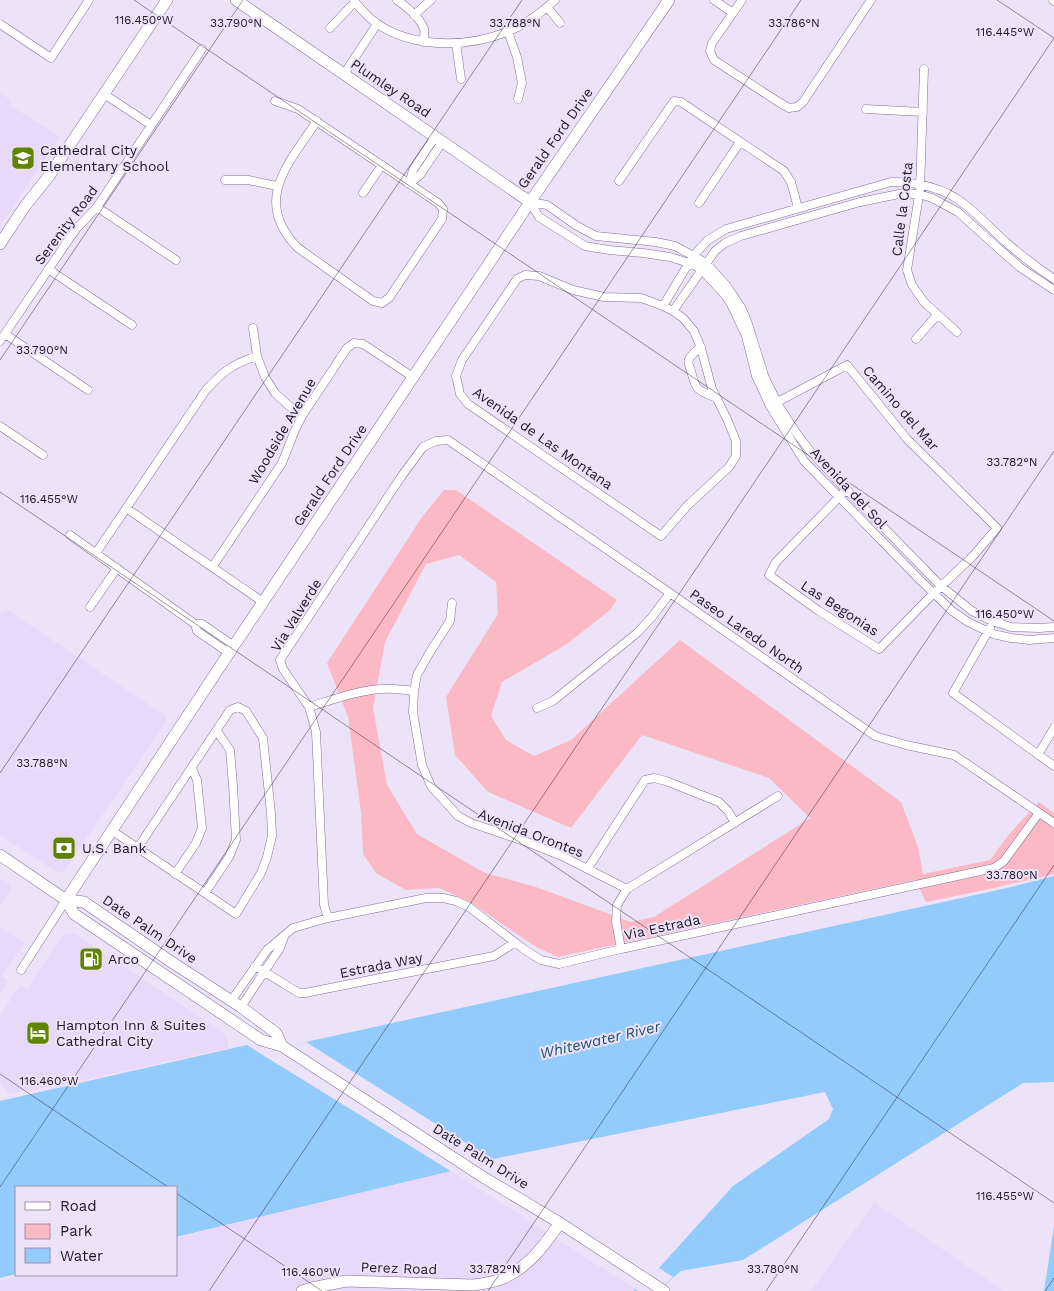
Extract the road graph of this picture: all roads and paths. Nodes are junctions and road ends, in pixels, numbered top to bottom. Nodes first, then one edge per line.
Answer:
1 (89, 0) edge
2 (167, 0) edge
3 (236, 0) edge
4 (397, 0) edge
5 (431, 0) edge
6 (555, 0) edge
7 (669, 0) edge
8 (714, 0) edge
9 (731, 0) edge
10 (871, 0) edge
11 (354, 1) edge
12 (740, 2) edge
13 (547, 7) junction
14 (733, 13) junction
15 (414, 15) junction
16 (560, 23) dead end
17 (0, 24) edge
18 (378, 24) junction
19 (330, 28) dead end
20 (508, 32) junction
21 (424, 42) junction
22 (456, 43) junction
23 (202, 49) dead end
24 (924, 69) dead end
25 (344, 74) junction
26 (461, 79) dead end
27 (104, 94) junction
28 (518, 99) dead end
29 (276, 101) dead end
30 (866, 109) dead end
31 (923, 112) junction
32 (317, 121) junction
33 (151, 125) junction
34 (439, 139) junction
35 (740, 142) junction
36 (382, 165) junction
37 (225, 180) dead end
38 (619, 181) dead end
39 (409, 184) junction
40 (920, 184) junction
41 (277, 186) junction
42 (363, 193) dead end
43 (919, 194) junction
44 (530, 202) junction
45 (699, 203) dead end
46 (97, 206) junction
47 (798, 208) junction
48 (0, 244) edge
49 (691, 259) junction
50 (176, 260) dead end
51 (704, 267) junction
52 (48, 269) junction
53 (1054, 279) edge
54 (1054, 290) edge
55 (663, 306) junction
56 (673, 311) junction
57 (937, 315) junction
58 (132, 325) dead end
59 (253, 328) dead end
60 (957, 332) dead end
61 (2, 338) edge
62 (916, 339) dead end
63 (701, 346) junction
64 (257, 356) junction
65 (413, 377) junction
66 (88, 390) dead end
67 (717, 398) junction
68 (774, 404) junction
69 (302, 416) junction
70 (0, 426) edge
71 (436, 441) joint
72 (43, 455) dead end
73 (847, 489) junction
74 (839, 497) junction
75 (126, 508) junction
76 (997, 528) joint
77 (70, 535) dead end
78 (96, 553) junction
79 (212, 566) junction
80 (117, 568) junction
81 (941, 586) junction
82 (670, 593) junction
83 (934, 594) junction
84 (263, 602) junction
85 (452, 603) dead end
86 (90, 608) dead end
87 (992, 621) junction
88 (195, 624) junction
89 (207, 627) junction
90 (1054, 627) edge
91 (988, 632) junction
92 (202, 634) junction
93 (1054, 638) edge
94 (231, 649) junction
95 (414, 691) junction
96 (309, 707) junction
97 (537, 708) dead end
98 (1054, 728) edge
99 (217, 731) junction
100 (1038, 755) junction
101 (1054, 766) edge
102 (192, 768) junction
103 (778, 796) dead end
104 (1039, 813) junction
105 (735, 823) junction
106 (1054, 824) edge
107 (111, 830) junction
108 (137, 849) junction
109 (0, 855) edge
110 (588, 868) junction
111 (175, 874) junction
112 (628, 889) junction
113 (205, 893) junction
114 (66, 900) junction
115 (328, 918) junction
116 (285, 935) junction
117 (514, 943) junction
118 (622, 949) junction
119 (255, 966) junction
120 (20, 970) dead end
121 (265, 972) junction
122 (188, 990) junction
123 (231, 1001) junction
124 (241, 1007) junction
125 (282, 1046) junction
126 (560, 1223) junction
127 (302, 1291) edge
128 (664, 1291) edge

1 - 17 street
2 - 27 main road
3 - 25 main road, Plumley Road
4 - 15 street
5 - 15 street
6 - 13 street
7 - 44 main road, Gerald Ford Drive
8 - 14 street
9 - 12 street
10 - 14 street
11 - 18 street
11 - 19 street
12 - 14 street
13 - 16 street
13 - 20 street
15 - 21 street
18 - 21 street
18 - 25 street
20 - 22 street
20 - 28 street
21 - 22 street
22 - 26 street
23 - 33 street, Serenity Road
24 - 31 street, Calle la Costa
25 - 34 main road, Plumley Road
27 - 33 street
27 - 48 main road
29 - 32 street
30 - 31 street
31 - 40 street, Calle la Costa
32 - 36 street
32 - 41 street
33 - 46 street, Serenity Road
34 - 39 street
34 - 44 main road, Plumley Road
35 - 38 street
35 - 45 street
35 - 47 street
36 - 39 street
36 - 42 street
37 - 41 street
39 - 41 street
40 - 43 street, Calle la Costa
40 - 47 street
40 - 53 street
43 - 51 street
43 - 54 street
43 - 57 street, Calle la Costa
44 - 49 street, Avenida del Sol
44 - 49 street, Avenida del Sol
44 - 65 main road, Gerald Ford Drive
46 - 50 street
46 - 52 street, Serenity Road
47 - 49 street
49 - 51 street, Avenida del Sol
49 - 55 street
51 - 56 street
51 - 68 street, Avenida del Sol
52 - 58 street
52 - 61 street, Serenity Road
55 - 56 street, Avenida de Las Montana
55 - 67 street, Avenida de Las Montana
56 - 63 street, Avenida de Las Montana
57 - 60 street, Calle la Costa
57 - 62 street
59 - 64 street
61 - 66 street
63 - 67 street, Avenida de Las Montana
63 - 67 street
64 - 69 street
64 - 75 street
65 - 69 street, Woodside Avenue
65 - 84 main road, Gerald Ford Drive
68 - 73 street, Avenida del Sol
68 - 74 street, Avenida del Sol
68 - 76 street, Camino del Mar
69 - 79 street, Woodside Avenue
70 - 72 street
71 - 82 street, Paseo Laredo North
71 - 96 street, Via Valverde
73 - 74 street, Las Begonias
73 - 81 street, Avenida del Sol
74 - 83 street, Avenida del Sol
74 - 83 street, Las Begonias
75 - 78 street
75 - 79 street
76 - 81 street, Las Begonias
77 - 78 street
78 - 80 street
79 - 84 street
80 - 86 street
80 - 88 street
81 - 83 street, Las Begonias
81 - 87 street, Avenida del Sol
82 - 97 street
82 - 104 street, Paseo Laredo North
83 - 91 street, Avenida del Sol
84 - 94 main road, Gerald Ford Drive
85 - 95 street, Avenida Orontes
87 - 90 street, Avenida del Sol
87 - 91 street
88 - 89 street
88 - 92 street
89 - 92 street
89 - 94 street
91 - 93 street, Avenida del Sol
91 - 100 street
92 - 94 street
94 - 107 main road, Gerald Ford Drive
95 - 96 street
95 - 110 street, Avenida Orontes
96 - 115 street, Via Valverde
98 - 100 street
99 - 102 street
99 - 113 street
99 - 113 street
100 - 101 street
102 - 108 street
102 - 111 street
103 - 105 street
104 - 106 street, Paseo Laredo North
104 - 118 street, Via Estrada
105 - 110 street
105 - 112 street
107 - 108 street
107 - 114 main road, Gerald Ford Drive
108 - 111 street
109 - 114 main road, Date Palm Drive
110 - 112 street, Avenida Orontes
111 - 113 street
112 - 118 street
114 - 120 street, Gerald Ford Drive
114 - 122 main road, Date Palm Drive
114 - 123 main road, Date Palm Drive
115 - 116 street, Via Estrada
115 - 117 street, Via Estrada
116 - 119 street, Via Estrada
116 - 121 street
117 - 118 street, Via Estrada
117 - 121 street, Estrada Way
119 - 121 street, Estrada Way
119 - 123 street, Via Estrada
121 - 124 street
122 - 124 main road
122 - 125 main road, Date Palm Drive
123 - 124 main road, Date Palm Drive
124 - 125 main road, Date Palm Drive
125 - 126 main road, Date Palm Drive
126 - 127 main road, Perez Road
126 - 128 main road, Date Palm Drive

